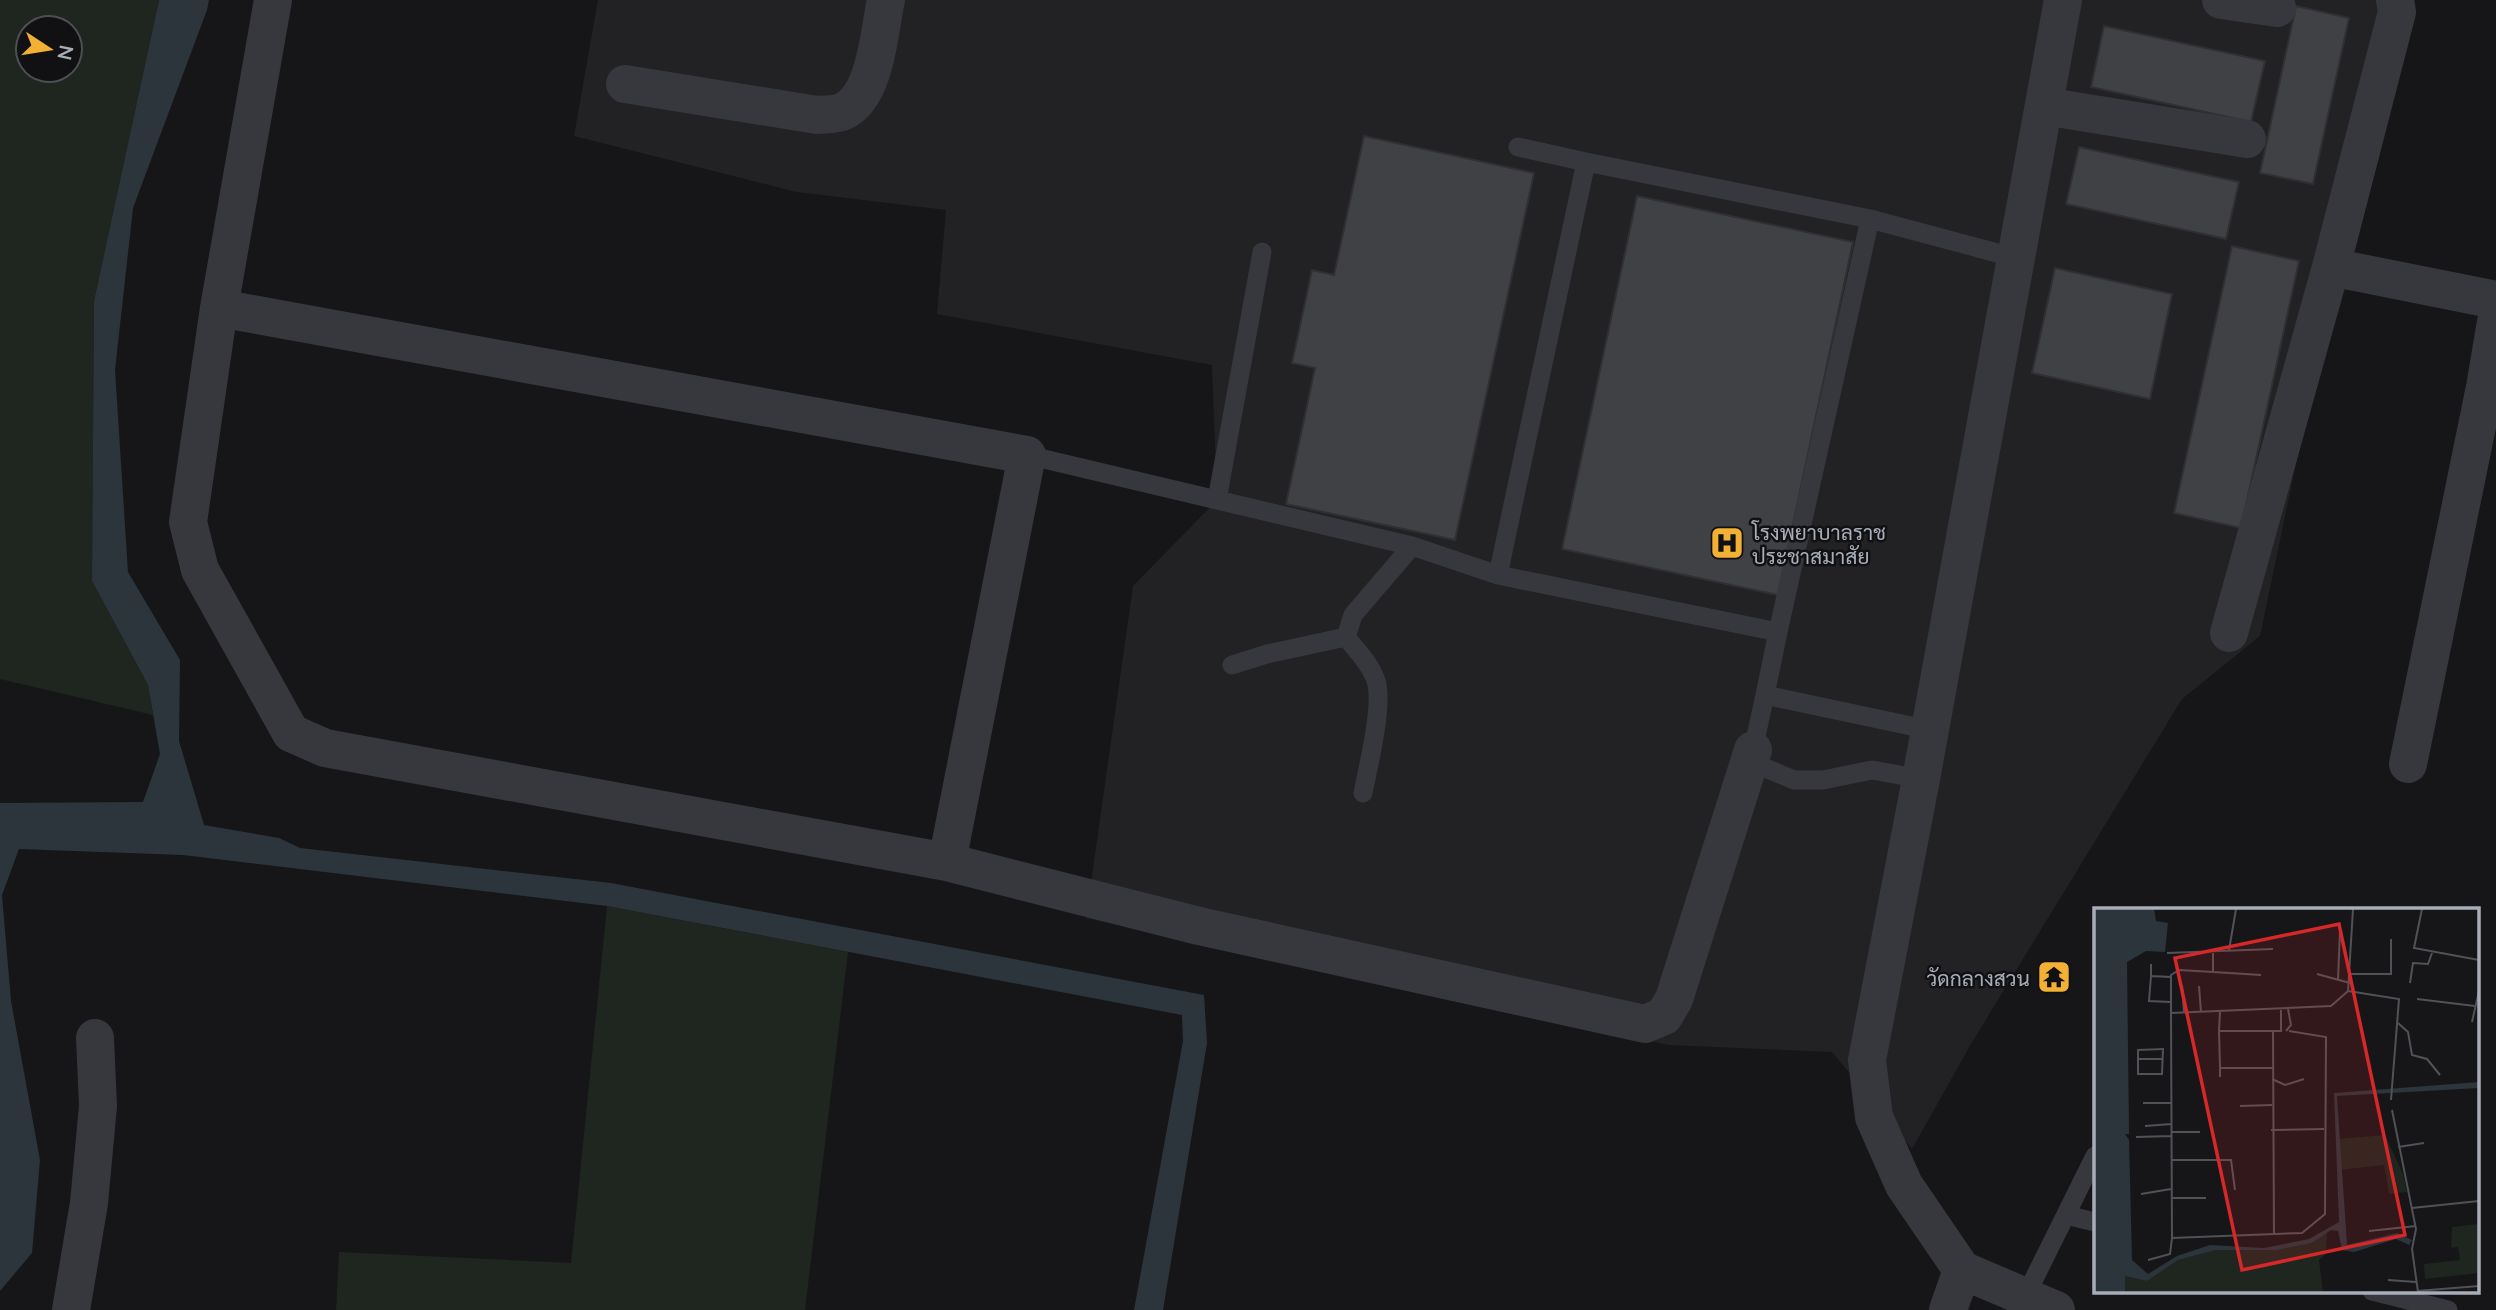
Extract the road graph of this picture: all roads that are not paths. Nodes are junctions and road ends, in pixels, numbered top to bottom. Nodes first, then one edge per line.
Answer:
1 (272, 0) edge
2 (886, 0) edge
3 (2063, 0) edge
4 (2221, 0) edge
5 (2395, 0) edge
6 (2277, 8) dead end
7 (625, 84) dead end
8 (2044, 106) junction
9 (2247, 139) dead end
10 (1518, 147) dead end
11 (1586, 162) junction
12 (1870, 219) junction
13 (1262, 252) dead end
14 (2016, 258) junction
15 (2332, 267) junction
16 (2496, 300) edge
17 (219, 308) junction
18 (2496, 321) edge
19 (2486, 433) edge
20 (1027, 455) junction
21 (1217, 500) junction
22 (1412, 546) junction
23 (1498, 575) junction
24 (1778, 632) junction
25 (2229, 633) dead end
26 (1346, 637) junction
27 (1232, 665) dead end
28 (1765, 695) junction
29 (1930, 730) junction
30 (1753, 750) junction
31 (2408, 764) dead end
32 (1921, 779) junction
33 (1363, 793) dead end
34 (947, 862) junction
35 (95, 1038) dead end
36 (2094, 1158) edge
37 (2066, 1214) junction
38 (2094, 1222) edge
39 (1962, 1270) junction
40 (2376, 1292) edge
41 (2041, 1303) edge
42 (71, 1310) edge
43 (1948, 1310) edge
44 (2448, 1310) edge

1 - 17 street
2 - 7 street
3 - 8 street
4 - 6 street
5 - 15 street
8 - 9 street
8 - 14 street
10 - 11 lane
11 - 12 lane
11 - 23 lane
12 - 14 lane
12 - 24 lane
13 - 21 lane
14 - 29 street
15 - 16 street
15 - 25 street
17 - 20 street
17 - 34 street
18 - 19 street
19 - 31 street
20 - 21 lane
20 - 34 street
21 - 22 lane
22 - 23 lane
22 - 26 lane
23 - 24 lane
24 - 28 lane
26 - 27 lane
26 - 33 lane
28 - 29 lane
28 - 30 lane
29 - 32 street
30 - 32 lane
30 - 34 street
32 - 39 street
35 - 42 street
36 - 37 lane
37 - 38 lane
37 - 41 lane
39 - 41 street
39 - 43 street
40 - 44 lane

